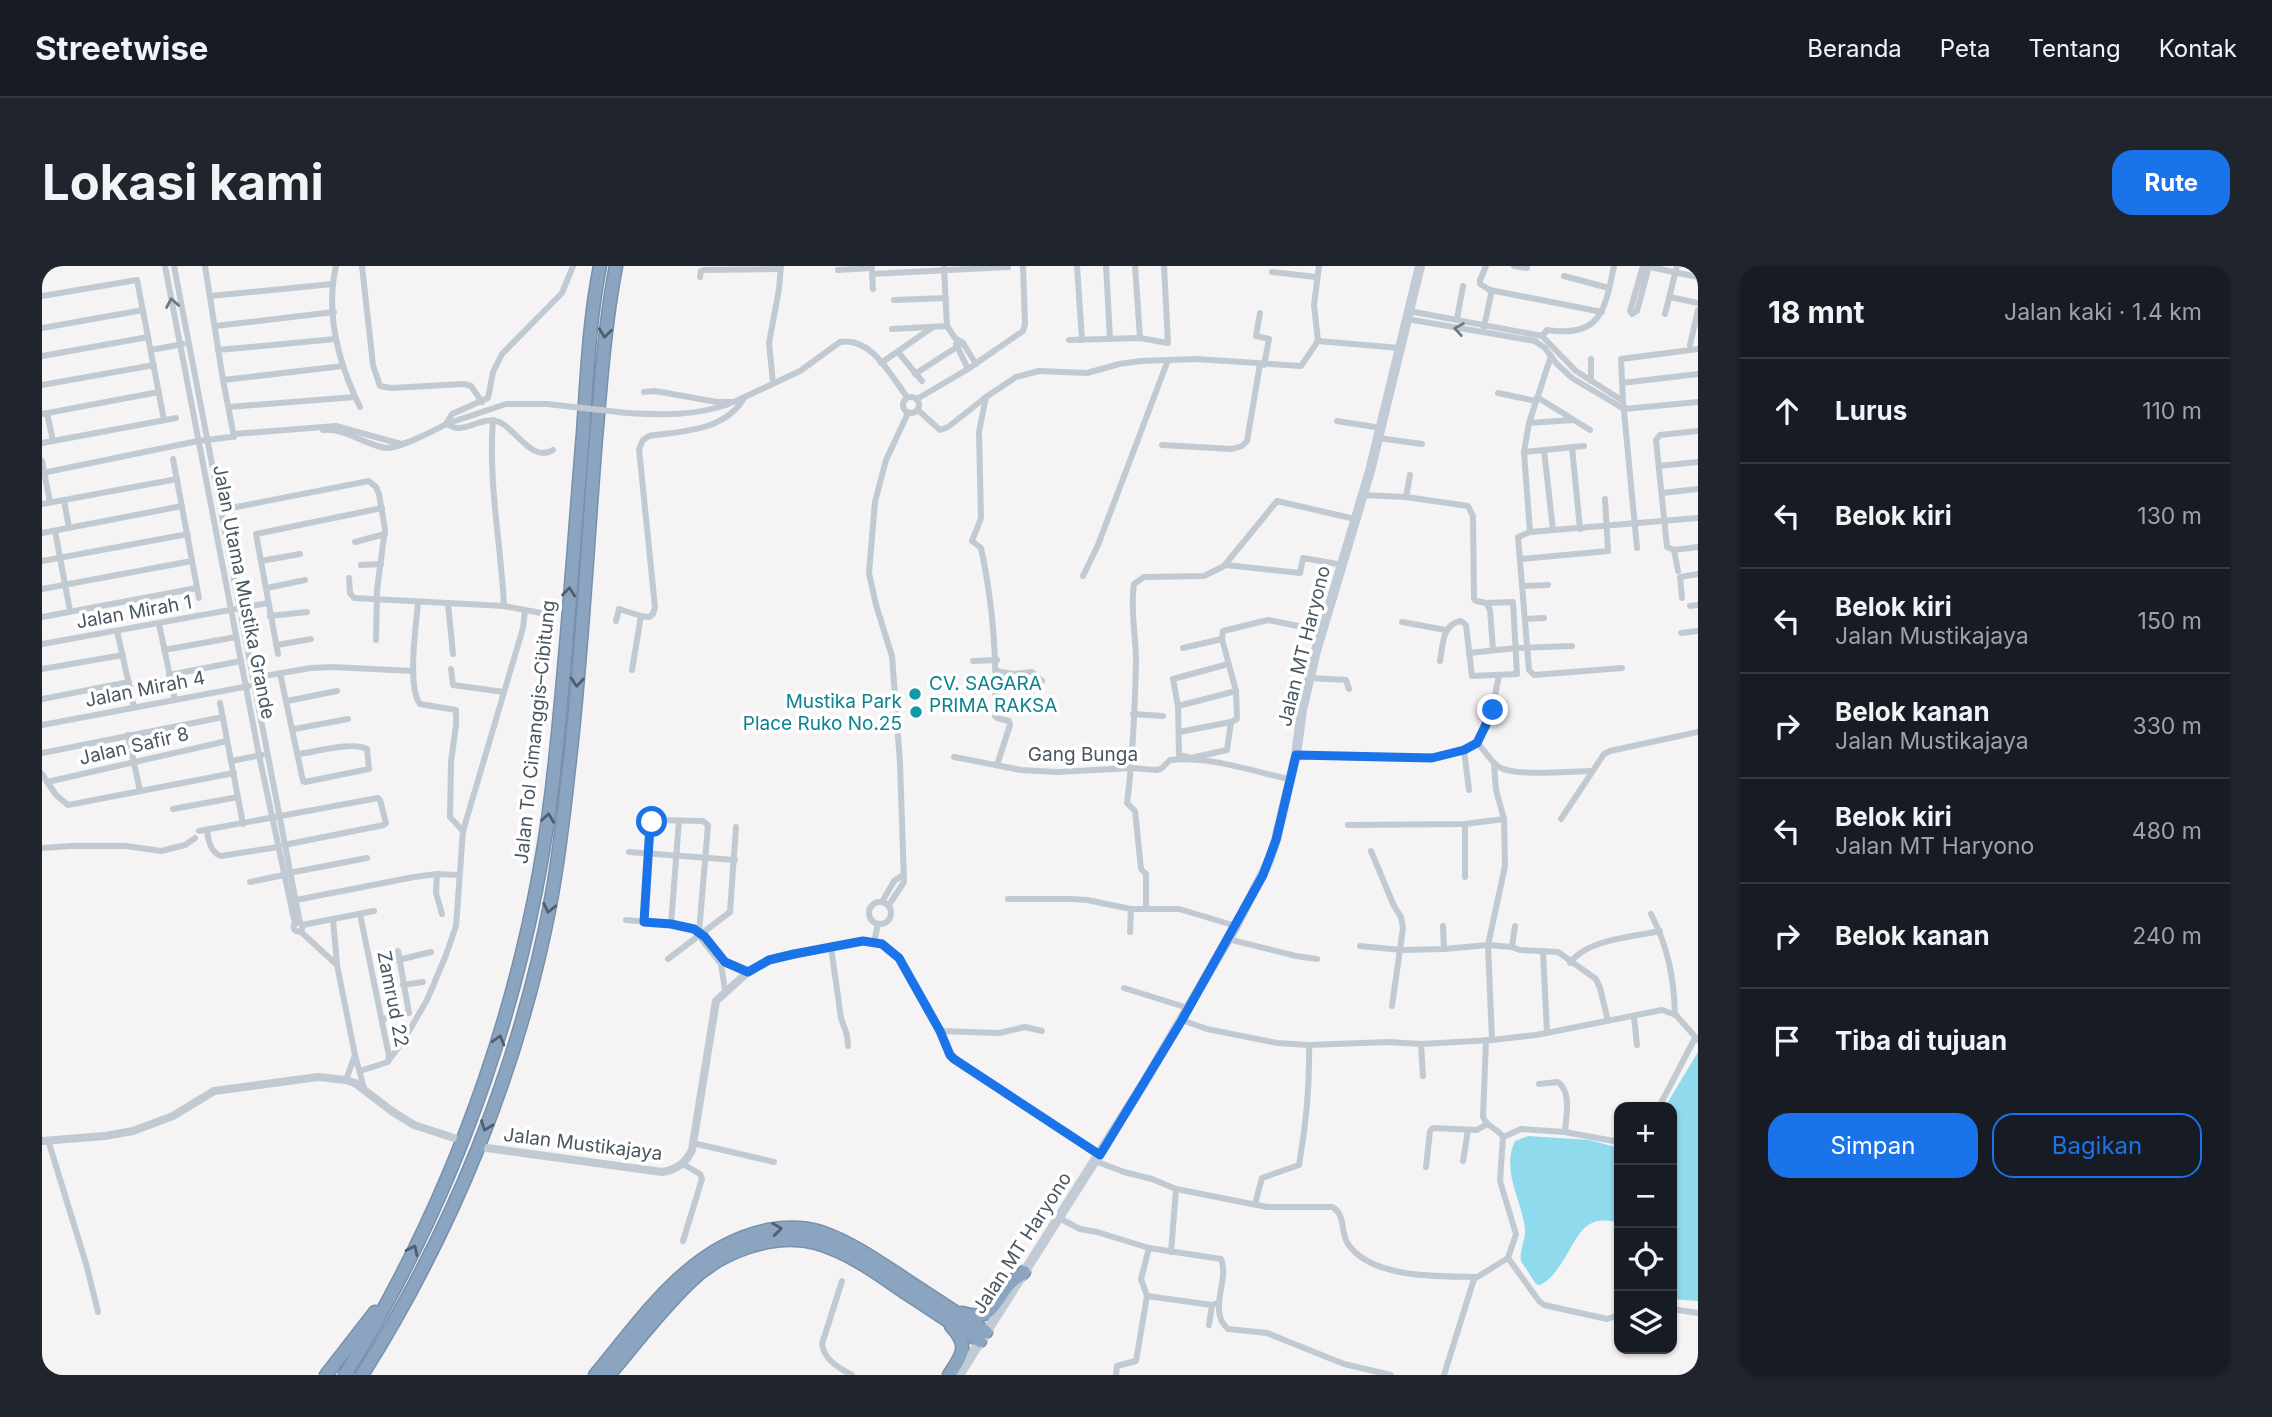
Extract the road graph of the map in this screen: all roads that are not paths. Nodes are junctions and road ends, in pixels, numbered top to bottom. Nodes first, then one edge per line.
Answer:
1 (165, 266) edge
2 (174, 266) edge
3 (205, 266) edge
4 (336, 266) edge
5 (362, 266) edge
6 (573, 266) edge
7 (600, 266) edge
8 (616, 266) edge
9 (1023, 266) edge
10 (1077, 266) edge
11 (1106, 266) edge
12 (1135, 266) edge
13 (1164, 266) edge
14 (1319, 266) edge
15 (1420, 266) edge
16 (1486, 266) edge
17 (1514, 266) edge
18 (1614, 266) edge
19 (1647, 266) edge
20 (780, 268) edge
21 (944, 268) edge
22 (1007, 268) edge
23 (1527, 268) dead end
24 (1677, 269) edge
25 (838, 270) dead end
26 (872, 270) edge
27 (1272, 272) dead end
28 (1564, 276) dead end
29 (700, 277) dead end
30 (1316, 277) junction
31 (1698, 277) edge
32 (333, 284) junction
33 (1463, 286) dead end
34 (1609, 288) junction
35 (873, 289) dead end
36 (1490, 290) junction
37 (42, 296) edge
38 (210, 296) junction
39 (1670, 297) junction
40 (946, 298) junction
41 (894, 300) dead end
42 (1698, 303) edge
43 (143, 310) junction
44 (1698, 310) edge
45 (1602, 312) junction
46 (334, 313) junction
47 (1261, 313) dead end
48 (1665, 314) dead end
49 (1408, 315) junction
50 (1457, 319) junction
51 (1696, 324) edge
52 (1485, 325) junction
53 (215, 326) junction
54 (947, 326) junction
55 (933, 327) junction
56 (42, 328) edge
57 (892, 328) dead end
58 (1482, 333) junction
59 (1542, 336) junction
60 (148, 337) junction
61 (955, 338) junction
62 (1140, 338) junction
63 (336, 339) junction
64 (1110, 339) junction
65 (1069, 340) dead end
66 (1082, 340) junction
67 (1318, 341) junction
68 (963, 343) junction
69 (188, 344) junction
70 (180, 345) junction
71 (1690, 345) dead end
72 (956, 347) junction
73 (1400, 348) junction
74 (151, 349) junction
75 (1554, 349) junction
76 (1698, 349) edge
77 (218, 350) junction
78 (898, 352) junction
79 (42, 356) edge
80 (1551, 357) junction
81 (1591, 359) dead end
82 (1168, 360) junction
83 (881, 363) junction
84 (976, 364) junction
85 (1262, 364) junction
86 (154, 365) junction
87 (343, 366) junction
88 (968, 369) junction
89 (915, 374) junction
90 (1698, 374) edge
91 (223, 380) junction
92 (922, 381) dead end
93 (1591, 381) junction
94 (773, 383) junction
95 (1622, 383) junction
96 (42, 385) edge
97 (159, 392) junction
98 (645, 392) dead end
99 (1498, 393) dead end
100 (355, 397) junction
101 (744, 397) junction
102 (907, 397) junction
103 (986, 397) junction
104 (917, 399) junction
105 (1537, 399) junction
106 (1623, 401) junction
107 (482, 402) junction
108 (734, 402) junction
109 (1698, 402) edge
110 (229, 407) junction
111 (360, 407) dead end
112 (1624, 409) junction
113 (918, 410) junction
114 (908, 412) junction
115 (45, 413) edge
116 (176, 418) dead end
117 (164, 419) junction
118 (493, 420) junction
119 (1575, 420) junction
120 (1336, 421) dead end
121 (1529, 423) junction
122 (446, 424) junction
123 (1590, 430) dead end
124 (1698, 432) edge
125 (1379, 433) junction
126 (233, 437) junction
127 (206, 440) junction
128 (53, 441) junction
129 (198, 441) junction
130 (42, 443) edge
131 (1422, 444) dead end
132 (1162, 445) dead end
133 (1584, 446) dead end
134 (1572, 447) junction
135 (553, 450) dead end
136 (1544, 450) junction
137 (1524, 452) junction
138 (173, 459) dead end
139 (42, 461) edge
140 (1698, 462) edge
141 (1659, 466) junction
142 (43, 473) edge
143 (1410, 475) dead end
144 (177, 479) junction
145 (1698, 489) edge
146 (1662, 493) junction
147 (1362, 495) junction
148 (1406, 497) junction
149 (1605, 499) dead end
150 (64, 500) junction
151 (50, 502) junction
152 (42, 504) edge
153 (182, 506) junction
154 (382, 508) junction
155 (221, 510) junction
156 (1698, 518) edge
157 (1355, 519) junction
158 (1665, 522) junction
159 (1635, 524) junction
160 (1607, 527) junction
161 (69, 528) junction
162 (1580, 529) junction
163 (1553, 530) junction
164 (55, 531) junction
165 (1530, 531) junction
166 (42, 533) edge
167 (188, 534) junction
168 (385, 534) junction
169 (355, 542) dead end
170 (1698, 547) edge
171 (1637, 548) dead end
172 (1674, 550) junction
173 (300, 554) dead end
174 (60, 557) junction
175 (1521, 559) junction
176 (42, 561) edge
177 (192, 561) junction
178 (261, 562) junction
179 (381, 564) junction
180 (360, 565) dead end
181 (1226, 565) junction
182 (1343, 565) junction
183 (1678, 571) dead end
184 (1698, 575) edge
185 (1083, 576) dead end
186 (349, 578) dead end
187 (305, 580) dead end
188 (66, 585) junction
189 (1548, 585) dead end
190 (1522, 586) junction
191 (197, 588) junction
192 (267, 588) junction
193 (42, 589) edge
194 (199, 598) dead end
195 (1682, 598) dead end
196 (377, 599) junction
197 (268, 603) junction
198 (418, 603) junction
199 (1486, 603) junction
200 (448, 604) junction
201 (504, 606) junction
202 (240, 608) junction
203 (231, 610) junction
204 (70, 611) junction
205 (525, 611) junction
206 (307, 612) dead end
207 (541, 613) dead end
208 (270, 616) junction
209 (641, 616) junction
210 (42, 617) edge
211 (1544, 618) dead end
212 (1525, 619) junction
213 (617, 621) dead end
214 (1402, 622) dead end
215 (159, 624) junction
216 (1446, 630) junction
217 (117, 631) junction
218 (1323, 631) junction
219 (1698, 631) edge
220 (1681, 633) dead end
221 (236, 637) junction
222 (311, 639) dead end
223 (1222, 639) junction
224 (376, 640) dead end
225 (42, 644) edge
226 (277, 645) junction
227 (1572, 646) dead end
228 (1183, 648) dead end
229 (1516, 648) junction
230 (1527, 648) junction
231 (164, 650) junction
232 (1493, 650) junction
233 (1469, 653) junction
234 (278, 654) dead end
235 (453, 654) dead end
236 (123, 655) junction
237 (997, 660) junction
238 (241, 661) junction
239 (973, 661) dead end
240 (1440, 661) dead end
241 (1228, 664) junction
242 (1622, 668) dead end
243 (42, 669) edge
244 (451, 669) dead end
245 (632, 670) dead end
246 (413, 671) junction
247 (996, 671) junction
248 (280, 673) junction
249 (169, 675) junction
250 (1499, 676) junction
251 (1310, 678) junction
252 (254, 681) junction
253 (1042, 681) dead end
254 (129, 682) junction
255 (246, 687) junction
256 (1349, 689) dead end
257 (337, 691) dead end
258 (1236, 691) junction
259 (504, 692) junction
260 (42, 698) edge
261 (175, 700) junction
262 (288, 701) junction
263 (220, 703) dead end
264 (1178, 706) junction
265 (134, 707) junction
266 (1133, 714) junction
267 (223, 716) junction
268 (1163, 716) dead end
269 (348, 719) dead end
270 (1231, 722) junction
271 (42, 725) edge
272 (293, 729) junction
273 (1179, 732) junction
274 (1698, 732) edge
275 (128, 734) junction
276 (227, 741) junction
277 (1477, 743) junction
278 (1464, 750) junction
279 (42, 753) edge
280 (263, 754) junction
281 (299, 754) junction
282 (1296, 755) junction
283 (954, 757) dead end
284 (231, 761) junction
285 (134, 762) junction
286 (1494, 763) junction
287 (997, 765) junction
288 (1132, 768) junction
289 (1592, 771) junction
290 (234, 773) junction
291 (42, 774) edge
292 (1289, 779) junction
293 (47, 782) junction
294 (1469, 790) dead end
295 (140, 791) junction
296 (238, 797) junction
297 (173, 809) dead end
298 (275, 817) junction
299 (1503, 819) junction
300 (1561, 819) dead end
301 (679, 821) junction
302 (243, 824) junction
303 (1465, 824) junction
304 (1348, 825) dead end
305 (736, 827) dead end
306 (463, 831) junction
307 (200, 833) junction
308 (281, 846) junction
309 (42, 848) edge
310 (1371, 851) dead end
311 (629, 852) dead end
312 (648, 853) junction
313 (677, 856) junction
314 (367, 858) dead end
315 (705, 858) junction
316 (735, 860) junction
317 (286, 874) junction
318 (437, 874) junction
319 (458, 876) junction
320 (1465, 877) dead end
321 (250, 881) dead end
322 (1008, 899) dead end
323 (296, 900) junction
324 (886, 904) junction
325 (1146, 908) junction
326 (1131, 909) junction
327 (374, 911) dead end
328 (360, 914) junction
329 (442, 914) dead end
330 (1651, 914) dead end
331 (333, 919) junction
332 (625, 920) dead end
333 (644, 922) junction
334 (671, 924) junction
335 (878, 924) junction
336 (299, 926) junction
337 (1236, 926) junction
338 (1443, 926) dead end
339 (1515, 926) dead end
340 (1660, 931) junction
341 (1130, 932) dead end
342 (701, 935) junction
343 (1228, 939) junction
344 (874, 942) junction
345 (1488, 945) junction
346 (831, 947) junction
347 (1360, 947) dead end
348 (1512, 947) junction
349 (1444, 949) junction
350 (1402, 950) junction
351 (398, 951) dead end
352 (1543, 951) junction
353 (431, 952) dead end
354 (668, 959) dead end
355 (1317, 959) dead end
356 (398, 960) junction
357 (1570, 963) junction
358 (337, 965) junction
359 (748, 972) junction
360 (423, 982) dead end
361 (403, 985) junction
362 (1124, 988) dead end
363 (725, 990) junction
364 (1392, 1006) dead end
365 (1188, 1008) junction
366 (1675, 1015) junction
367 (1634, 1017) junction
368 (382, 1019) junction
369 (1182, 1020) junction
370 (1608, 1021) junction
371 (940, 1031) junction
372 (1042, 1031) dead end
373 (1547, 1032) junction
374 (1697, 1039) edge
375 (1489, 1040) junction
376 (1421, 1044) junction
377 (1310, 1045) junction
378 (1637, 1045) dead end
379 (848, 1046) dead end
380 (355, 1055) junction
381 (389, 1060) junction
382 (360, 1071) junction
383 (1423, 1076) dead end
384 (346, 1080) junction
385 (1539, 1084) dead end
386 (363, 1088) junction
387 (1662, 1102) edge
388 (1487, 1124) junction
389 (1468, 1130) junction
390 (1565, 1132) junction
391 (1503, 1137) junction
392 (454, 1138) dead end
393 (45, 1141) edge
394 (1614, 1141) edge
395 (693, 1143) junction
396 (487, 1148) dead end
397 (1097, 1158) junction
398 (1463, 1161) dead end
399 (774, 1163) dead end
400 (682, 1164) junction
401 (1426, 1167) dead end
402 (1176, 1189) junction
403 (1255, 1205) junction
404 (1059, 1218) junction
405 (819, 1238) junction
406 (683, 1241) dead end
407 (1149, 1248) junction
408 (1171, 1252) junction
409 (1508, 1258) junction
410 (1024, 1272) junction
411 (1476, 1277) junction
412 (842, 1282) dead end
413 (396, 1286) junction
414 (1147, 1296) junction
415 (1215, 1304) junction
416 (1677, 1310) edge
417 (98, 1312) dead end
418 (946, 1313) junction
419 (1698, 1313) edge
420 (1614, 1316) edge
421 (1209, 1325) dead end
422 (983, 1336) junction
423 (326, 1375) edge
424 (345, 1375) edge
425 (362, 1375) edge
426 (595, 1375) edge
427 (609, 1375) edge
428 (852, 1375) edge
429 (949, 1375) edge
430 (959, 1375) edge
431 (1116, 1375) edge
432 (1391, 1375) edge
433 (1444, 1375) edge

70 -> 1 street, Jalan Utama Mustika Grande
2 - 69 street, Jalan Utama Mustika Grande
3 - 38 street
4 - 32 street
5 - 107 street
6 - 107 street
413 -> 7 highway, Jalan Tol Cimanggis–Cibitung
8 -> 425 highway, Jalan Tol Cimanggis–Cibitung
9 - 84 street
10 - 66 street
11 - 64 street
12 - 62 street
13 - 62 street
14 - 30 street
15 - 49 main road, Jalan MT Haryono
16 - 36 street
17 - 23 street
18 - 34 street
19 - 19 street
19 - 24 street
20 - 29 street
20 - 94 street
21 - 22 street
21 - 26 street
21 - 40 street
24 - 31 street
24 - 39 street
25 - 26 street
26 - 35 street
27 - 30 street
28 - 34 street
30 - 67 street
32 - 38 street
32 - 46 street
33 - 50 street
34 - 45 street
36 - 45 street
36 - 52 street
37 - 43 street
38 - 53 street
39 - 42 street
39 - 48 street
40 - 41 street
40 - 54 street
43 - 56 street
43 - 60 street
44 - 51 street
45 - 59 street
46 - 53 street
46 - 63 street
47 - 85 street
49 - 50 street
58 -> 49 street
49 - 73 main road, Jalan MT Haryono
50 - 52 street
51 - 71 street
52 - 58 street
52 - 59 street
53 - 77 street
54 - 55 street
54 - 61 street
55 - 57 street
55 - 78 street
58 - 80 street
59 - 75 street
60 - 74 street
60 - 79 street
61 - 68 street
61 - 72 street
62 - 64 street
63 - 77 street
63 - 87 street
64 - 66 street
65 - 66 street
67 - 73 street
67 - 85 street
68 - 72 street
68 - 84 street
69 - 70 street
69 - 127 street, Jalan Utama Mustika Grande
70 - 74 street
70 - 129 street, Jalan Utama Mustika Grande
72 - 88 street
72 - 89 street
73 - 125 main road, Jalan MT Haryono
74 - 86 street
75 - 80 street
75 - 93 street
76 - 95 street
77 - 91 street
78 - 83 street
78 - 89 street
80 - 105 street
80 - 112 street
81 - 93 street
82 - 85 street
82 - 103 street
82 - 185 street
83 - 94 street
83 - 102 street
84 - 88 street
85 - 132 street
86 - 96 street
86 - 97 street
87 - 91 street
87 - 100 street
88 - 104 street
89 - 92 street
90 - 95 street
91 - 110 street
93 - 106 street
94 - 101 street
95 - 106 street
97 - 115 street
97 - 117 street
98 - 108 street
99 - 105 street
100 - 110 street
100 - 111 street
101 - 108 street
101 - 209 street
102 - 104 street
102 - 114 street
103 - 113 street
103 - 237 street
104 - 113 street
105 - 119 street
105 - 121 street
106 - 112 street
107 - 122 street
108 - 122 street, bridge
109 - 112 street
110 - 126 street
112 - 159 street
113 - 114 street
114 - 324 street
115 - 128 street
116 - 117 street
117 - 128 street
118 - 122 street
118 - 135 street
118 - 201 street
119 - 121 street
119 - 123 street
120 - 125 street
121 - 137 street
122 - 126 street
124 - 141 street
125 - 131 street
125 - 147 main road, Jalan MT Haryono
126 - 127 street
127 - 129 street
127 - 155 street, Jalan Utama Mustika Grande
128 - 130 street
129 - 142 street
129 - 203 street, Jalan Utama Mustika Grande
133 - 134 street
134 - 136 street
134 - 162 street
136 - 137 street
136 - 163 street
137 - 165 street
138 - 144 street
139 - 142 street
140 - 141 street
141 - 146 street
142 - 151 street
143 - 148 street
144 - 150 street
144 - 153 street
145 - 146 street
146 - 158 street
147 - 148 street
147 - 157 main road, Jalan MT Haryono
148 - 199 street
149 - 160 street
150 - 151 street
150 - 161 street
151 - 152 street
153 - 161 street
153 - 167 street
154 - 155 street
154 - 168 street
154 - 178 street
155 - 202 street, Jalan Utama Mustika Grande
156 - 158 street
157 - 181 street
157 - 182 main road, Jalan MT Haryono
158 - 159 street
158 - 172 street
159 - 160 street
159 - 171 street
160 - 162 street
160 - 175 street
161 - 164 street
162 - 163 street
163 - 165 street
164 - 166 street
164 - 174 street
165 - 175 street
167 - 174 street
167 - 177 street
168 - 169 street
168 - 179 street
170 - 172 street
172 - 183 street
173 - 178 street
174 - 176 street
174 - 188 street
175 - 190 street
177 - 188 street
177 - 191 street
178 - 192 street
179 - 180 street
179 - 196 street
181 - 182 street
181 - 266 street
182 - 218 main road, Jalan MT Haryono
184 - 195 street
186 - 196 street
187 - 192 street
188 - 193 street
188 - 204 street
189 - 190 street
190 - 212 street
191 - 194 street
191 - 204 street
192 - 197 street
196 - 198 street
196 - 224 street
197 - 202 street, Jalan Mirah 1
197 - 208 street
198 - 200 street
198 - 246 street
199 - 229 street
199 - 232 street
200 - 201 street
200 - 235 street
201 - 205 street
202 - 203 street, Jalan Mirah 1
202 - 252 street, Jalan Utama Mustika Grande
203 - 215 street, Jalan Mirah 1
203 - 221 street, Jalan Utama Mustika Grande
204 - 210 street
205 - 207 street
205 - 259 street
206 - 208 street
208 - 226 street
209 - 213 street
209 - 245 street
211 - 212 street
212 - 230 street
214 - 216 street
215 - 217 street, Jalan Mirah 1
215 - 231 street
216 - 233 street
216 - 240 street
217 - 225 street, Jalan Mirah 1
217 - 236 street
218 - 223 street
218 - 251 main road, Jalan MT Haryono
219 - 220 street
221 - 231 street
221 - 238 street, Jalan Utama Mustika Grande
222 - 226 street
223 - 228 street
223 - 241 street
226 - 234 street
227 - 230 street
229 - 230 street
229 - 232 street
229 - 250 street
230 - 242 street
231 - 249 street
232 - 233 street
233 - 250 street
236 - 243 street
236 - 254 street
237 - 239 street
237 - 247 street
238 - 249 street
238 - 255 street, Jalan Utama Mustika Grande
241 - 258 street
241 - 264 street
244 - 259 street
246 - 248 street, Jalan Mirah 4
246 - 306 street
247 - 253 street
247 - 287 street
248 - 252 street, Jalan Mirah 4
248 - 262 street
249 - 261 street
250 - 277 street
251 - 256 street
251 - 282 main road, Jalan MT Haryono
252 - 255 street, Jalan Mirah 4
252 - 280 street, Jalan Utama Mustika Grande
254 - 260 street
254 - 265 street
255 - 261 street, Jalan Mirah 4
255 - 280 street, Jalan Utama Mustika Grande
257 - 262 street
258 - 264 street
258 - 270 street
259 - 306 street
261 - 265 street, Jalan Mirah 4
262 - 272 street
263 - 267 street
264 - 273 street
265 - 271 street, Jalan Mirah 4
266 - 268 street
266 - 288 street
267 - 275 street
267 - 276 street
269 - 272 street
270 - 273 street
270 - 273 street
272 - 281 street
274 - 289 street
275 - 279 street
275 - 285 street
276 - 284 street
276 - 285 street, Jalan Safir 8
277 - 278 street
277 - 286 street
278 - 282 street
278 - 294 street
280 - 284 street
280 - 298 street, Jalan Utama Mustika Grande
281 - 281 street
282 - 292 main road, Jalan MT Haryono
283 - 287 street, Gang Bunga
284 - 290 street
285 - 293 street, Jalan Safir 8
285 - 295 street
286 - 289 street
286 - 299 street
287 - 288 street, Gang Bunga
288 - 292 street, Gang Bunga
288 - 325 street
289 - 300 street
290 - 295 street
290 - 296 street
291 - 293 street
292 - 337 main road, Jalan MT Haryono
293 - 295 street
296 - 297 street
296 - 302 street
298 - 302 street
298 - 308 street, Jalan Utama Mustika Grande
298 - 308 street
299 - 303 street
299 - 345 street
301 - 312 street
301 - 313 street
301 - 315 street
302 - 307 street
303 - 304 street
303 - 320 street
305 - 316 street
306 - 319 street
307 - 308 street
307 - 309 street
308 - 317 street, Jalan Utama Mustika Grande
310 - 350 street
311 - 312 street
312 - 313 street
312 - 333 street
313 - 315 street
313 - 334 street
314 - 317 street
315 - 316 street
315 - 342 street
316 - 342 street
317 - 321 street
317 - 323 street, Jalan Utama Mustika Grande
317 - 336 street, Jalan Utama Mustika Grande
318 - 319 street
318 - 323 street
318 - 329 street
319 - 381 street
322 - 326 street
323 - 336 street, Jalan Utama Mustika Grande
324 - 335 street
324 - 335 street
325 - 326 street
325 - 337 street
326 - 341 street
327 - 328 street
328 - 331 street
328 - 368 street, Zamrud 22
330 - 340 street
331 - 336 street
331 - 358 street
332 - 333 street
333 - 334 street
334 - 342 street
335 - 344 street
336 - 358 street
337 - 343 main road, Jalan MT Haryono
338 - 349 street
339 - 348 street
340 - 357 street
340 - 366 street
342 - 354 street
342 - 359 street
342 - 363 street
343 - 355 street
343 - 365 main road, Jalan MT Haryono
344 - 346 street
344 - 371 street
345 - 348 street
345 - 349 street
345 - 375 street
346 - 359 street
346 - 379 street
347 - 350 street
348 - 352 street
349 - 350 street
350 - 364 street
351 - 356 street
352 - 357 street
352 - 373 street
353 - 356 street
356 - 361 street
357 - 370 street
358 - 380 street
359 - 363 street
360 - 361 street
361 - 368 street
362 - 365 street
363 - 395 street, Jalan Mustikajaya
365 - 369 main road, Jalan MT Haryono
366 - 367 street
366 - 374 street
367 - 370 street
367 - 378 street
368 - 381 street, Zamrud 22
369 - 377 street
369 - 397 main road, Jalan MT Haryono
370 - 373 street
371 - 372 street
371 - 397 street
373 - 375 street
374 - 387 street
375 - 376 street
375 - 388 street
376 - 377 street
376 - 383 street
377 - 403 street
380 - 382 street
380 - 384 street
381 - 382 street, Zamrud 22
382 - 386 street
384 - 386 street
384 - 393 street
385 - 390 street
386 - 392 street
388 - 389 street
388 - 391 street
389 - 398 street
389 - 401 street
390 - 391 street
390 - 394 street
391 - 409 street
393 - 417 street
395 - 399 street
395 - 400 street, Jalan Mustikajaya
396 - 400 street, Jalan Mustikajaya
397 - 402 street
397 - 404 main road, Jalan MT Haryono
400 - 406 street
402 - 403 street
402 - 408 street
403 - 411 street
404 - 407 street
404 - 410 main road, Jalan MT Haryono
405 - 418 highway
426 -> 405 highway
405 - 427 highway
407 - 408 street
407 - 414 street
408 - 415 street
409 - 411 street
409 - 420 street
410 - 418 highway
410 - 422 main road, Jalan MT Haryono
411 - 433 street
412 - 428 street
413 - 423 highway
413 - 424 highway, Jalan Tol Cimanggis–Cibitung
414 - 415 street
414 - 431 street
415 - 421 street
415 - 432 street
416 - 419 street
418 - 422 highway
418 - 429 highway
422 - 430 main road, Jalan MT Haryono

